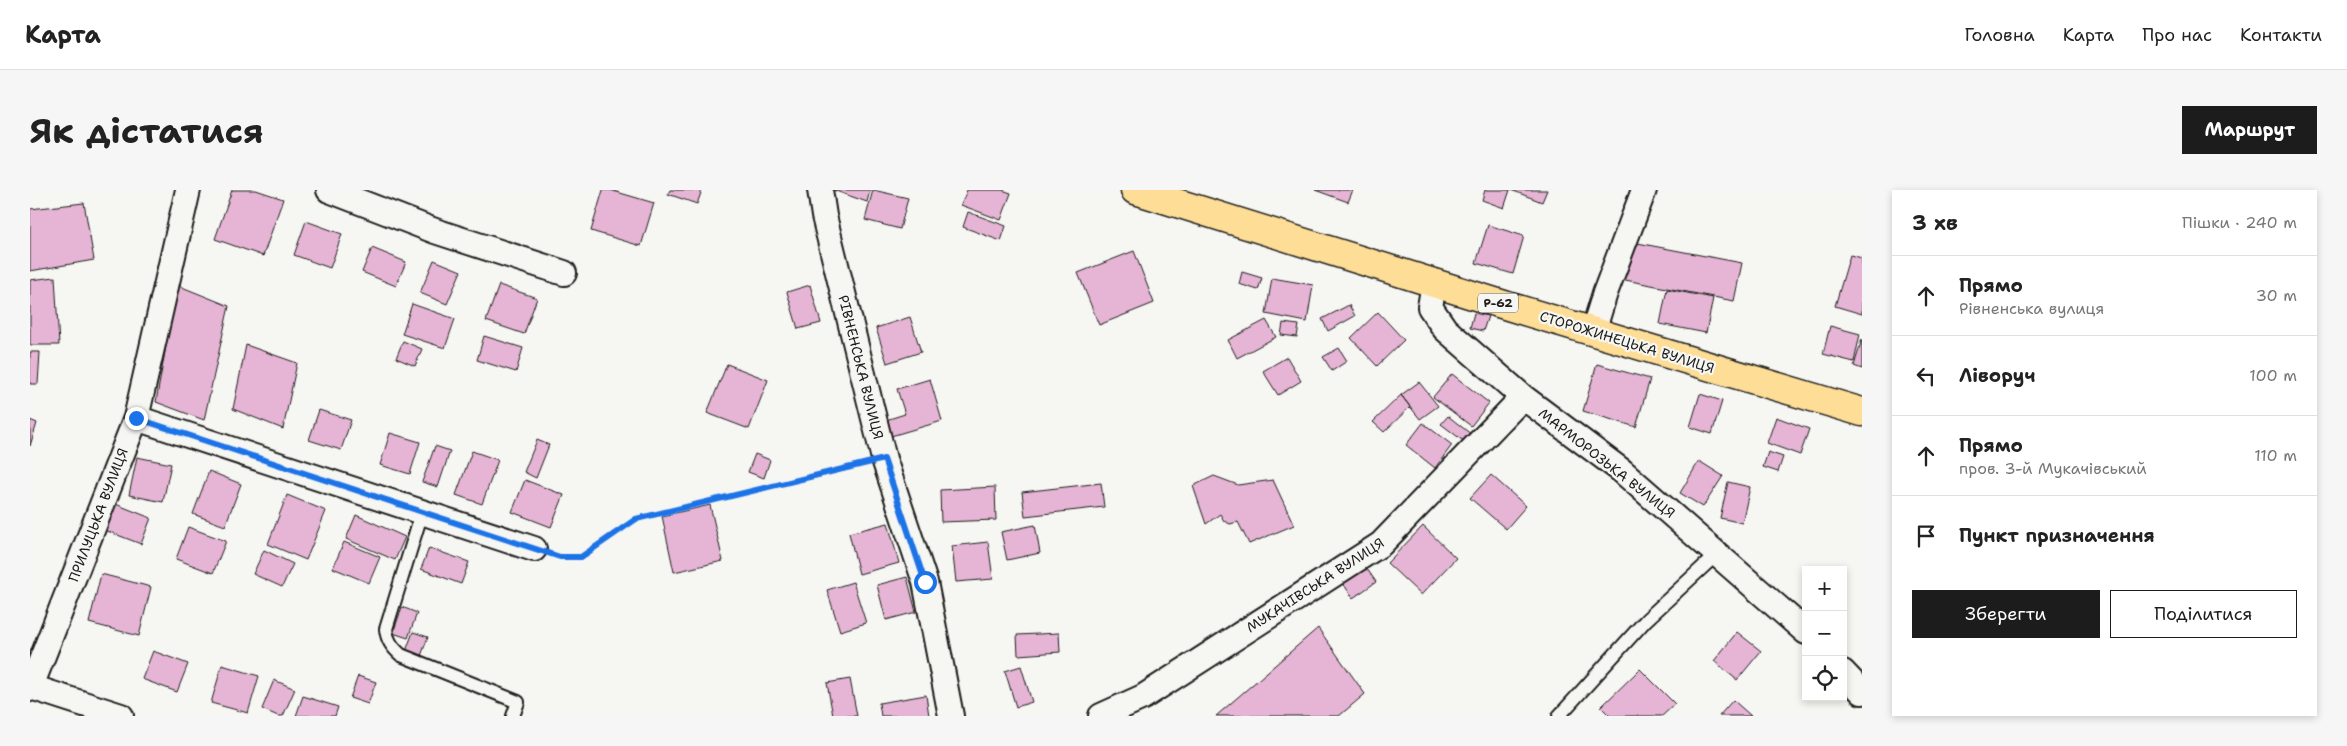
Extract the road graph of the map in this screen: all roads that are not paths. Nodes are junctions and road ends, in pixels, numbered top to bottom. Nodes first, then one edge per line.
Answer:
1 (188, 190) edge
2 (330, 190) edge
3 (820, 190) edge
4 (1135, 190) edge
5 (1644, 190) edge
6 (564, 273) dead end
7 (1434, 283) junction
8 (1593, 332) junction
9 (1524, 397) junction
10 (1862, 412) edge
11 (136, 418) junction
12 (422, 512) junction
13 (534, 549) road end
14 (1718, 554) junction
15 (1802, 628) edge
16 (1847, 676) edge
17 (30, 688) edge
18 (1862, 692) edge
19 (121, 716) edge
20 (513, 716) edge
21 (951, 716) edge
22 (1101, 716) edge
23 (1559, 716) edge

1 - 11 street, ПРИЛУЦЬКА ВУЛИЦЯ
2 - 6 street
3 - 21 street, РІВНЕНСЬКА ВУЛИЦЯ
4 - 7 main road, СТОРОЖИНЕЦЬКА ВУЛИЦЯ / Р-62
5 - 8 street
7 - 8 main road, СТОРОЖИНЕЦЬКА ВУЛИЦЯ / Р-62
7 - 9 street, МАРМОРОЗЬКА ВУЛИЦЯ
8 - 10 main road, СТОРОЖИНЕЦЬКА ВУЛИЦЯ / Р-62
9 - 14 street, МАРМОРОЗЬКА ВУЛИЦЯ
9 - 22 street, МУКАЧІВСЬКА ВУЛИЦЯ
11 - 12 street
11 - 17 street, ПРИЛУЦЬКА ВУЛИЦЯ
12 - 13 street
12 - 20 lane
14 - 15 street, МАРМОРОЗЬКА ВУЛИЦЯ
14 - 23 lane
16 - 18 street
17 - 19 street

